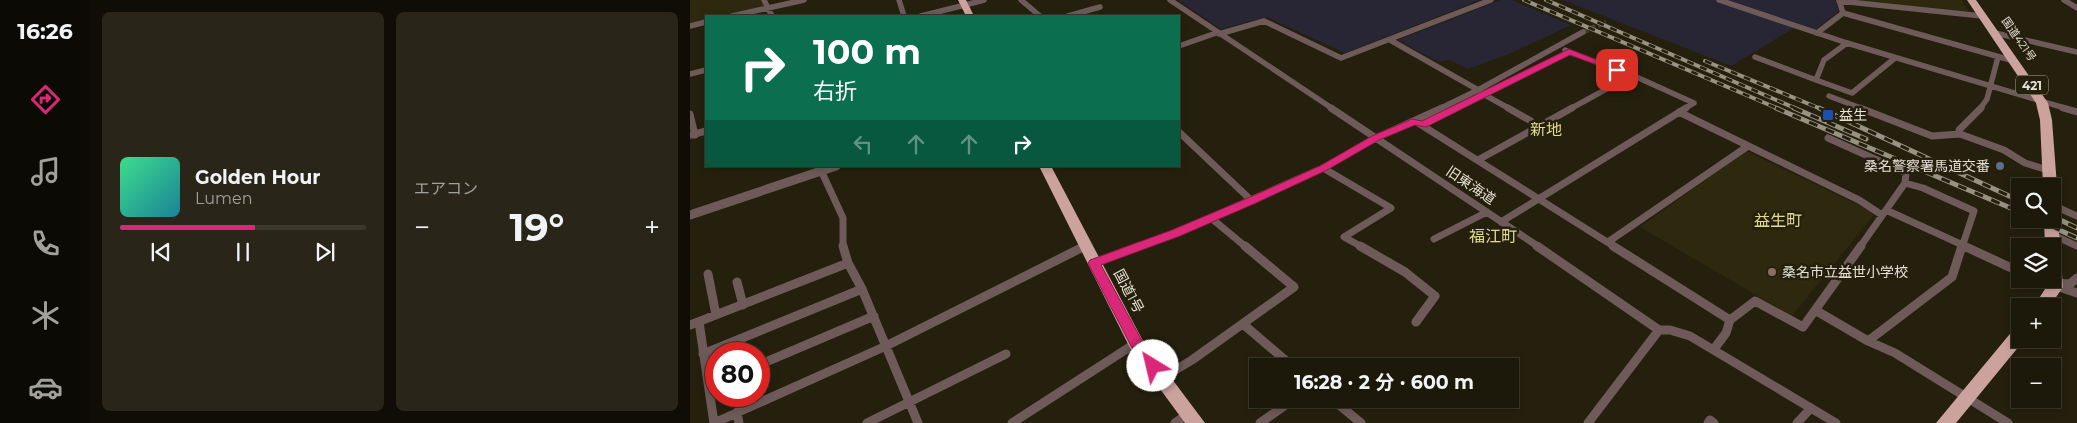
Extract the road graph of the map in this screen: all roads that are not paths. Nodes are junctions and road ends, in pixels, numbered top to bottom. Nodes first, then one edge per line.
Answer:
1 (764, 0) edge
2 (804, 0) edge
3 (899, 0) edge
4 (984, 0) edge
5 (1021, 0) edge
6 (1170, 0) edge
7 (1491, 0) edge
8 (1720, 0) edge
9 (1839, 0) edge
10 (1970, 0) edge
11 (2064, 0) edge
12 (964, 3) edge
13 (768, 8) junction
14 (2077, 8) edge
15 (1106, 12) dead end
16 (1843, 13) junction
17 (736, 15) edge
18 (772, 15) edge
19 (904, 15) edge
20 (924, 15) edge
21 (970, 15) edge
22 (1039, 15) edge
23 (1071, 15) edge
24 (1982, 16) junction
25 (705, 22) edge
26 (690, 26) edge
27 (1584, 32) tunnel mouth
28 (1218, 33) junction
29 (1994, 33) junction
30 (1817, 34) junction
31 (1390, 40) junction
32 (1847, 43) junction
33 (1180, 46) edge
34 (1558, 47) junction
35 (1569, 52) junction
36 (2077, 52) edge
37 (1998, 56) junction
38 (1755, 57) dead end
39 (1895, 58) junction
40 (2014, 61) junction
41 (705, 70) edge
42 (690, 74) edge
43 (1632, 75) junction
44 (1816, 80) junction
45 (1991, 88) junction
46 (1482, 93) junction
47 (1830, 96) dead end
48 (2042, 103) junction
49 (1678, 112) junction
50 (2077, 112) edge
51 (690, 114) edge
52 (1531, 121) dead end
53 (1419, 123) junction
54 (705, 131) edge
55 (1180, 133) edge
56 (1960, 134) junction
57 (692, 135) edge
58 (1376, 138) junction
59 (1828, 138) dead end
60 (1748, 146) junction
61 (1478, 160) junction
62 (1046, 167) edge
63 (1324, 168) junction
64 (820, 169) edge
65 (2048, 170) junction
66 (2049, 178) edge
67 (1905, 183) junction
68 (1539, 198) junction
69 (1252, 201) junction
70 (2061, 208) edge
71 (1487, 212) junction
72 (1884, 212) junction
73 (690, 215) edge
74 (2077, 216) edge
75 (1211, 218) junction
76 (1501, 222) junction
77 (1434, 238) dead end
78 (1608, 242) junction
79 (2061, 244) edge
80 (1085, 246) junction
81 (1963, 246) junction
82 (2077, 246) edge
83 (1094, 263) junction
84 (848, 264) junction
85 (2011, 268) edge
86 (708, 274) dead end
87 (2077, 278) edge
88 (737, 282) dead end
89 (2061, 285) edge
90 (2061, 287) edge
91 (862, 289) junction
92 (2077, 293) edge
93 (743, 305) junction
94 (1815, 310) junction
95 (716, 315) junction
96 (874, 316) junction
97 (1730, 320) junction
98 (1416, 322) dead end
99 (694, 324) edge
100 (1243, 324) junction
101 (1659, 330) junction
102 (1868, 341) junction
103 (1136, 343) junction
104 (2011, 344) edge
105 (886, 346) junction
106 (1714, 349) junction
107 (703, 354) junction
108 (1006, 354) dead end
109 (1283, 358) edge
110 (770, 360) edge
111 (705, 361) edge
112 (1162, 378) junction
113 (1966, 398) junction
114 (910, 402) junction
115 (713, 407) edge
116 (1281, 408) edge
117 (1343, 408) edge
118 (1811, 408) junction
119 (738, 418) edge
120 (1187, 420) edge
121 (867, 423) edge
122 (918, 423) edge
123 (1012, 423) edge
124 (1260, 423) edge
125 (1361, 423) edge
126 (1588, 423) edge
127 (1708, 423) edge
128 (1714, 423) edge
129 (1797, 423) edge
130 (1836, 423) edge
131 (1945, 423) edge
132 (2008, 423) edge

1 - 13 street
2 - 13 street
3 - 19 street
4 - 12 street
5 - 22 street
6 - 28 street, 旧東海道
7 - 31 street
8 - 30 street
9 - 16 street
9 - 24 street
10 - 24 highway, 国道421号 / 421
11 - 14 street
12 - 20 street
12 - 21 highway
13 - 17 street
13 - 18 street
15 - 23 street
16 - 30 street
16 - 37 street
24 - 29 highway, 国道421号 / 421
25 - 26 street
27 - 34 street
28 - 31 street
28 - 33 street
28 - 58 street, 旧東海道
29 - 36 street
29 - 40 highway, 国道421号 / 421
30 - 32 street
31 - 46 street
32 - 39 street
32 - 44 street
34 - 35 street
34 - 46 street
35 - 43 street
35 - 46 street
37 - 40 street
37 - 45 street
38 - 44 street
39 - 44 street
39 - 45 street
40 - 48 highway, 国道421号 / 421
41 - 42 street
43 - 49 street
43 - 61 street
45 - 48 street
45 - 56 street
46 - 52 street
46 - 53 street
47 - 56 street
48 - 50 street
48 - 65 highway, 国道421号 / 421
49 - 60 street
49 - 68 street
51 - 57 street
53 - 58 street
53 - 61 street
54 - 57 street
55 - 69 street
56 - 65 street
58 - 63 street
58 - 71 street, 旧東海道
59 - 67 street
60 - 72 street
60 - 78 street
61 - 68 street
62 - 80 highway, 国道1号
63 - 69 street
63 - 98 street
64 - 73 street
64 - 84 street
65 - 66 highway, 国道421号 / 421
67 - 72 street
67 - 81 street
68 - 76 street
68 - 78 street
69 - 75 street
70 - 74 street
71 - 76 street, 旧東海道
71 - 77 street
72 - 81 street
72 - 94 street
75 - 83 street
75 - 100 street
76 - 101 street, 旧東海道
78 - 97 street
79 - 82 street
80 - 83 highway, 国道1号
80 - 105 street
81 - 85 street
81 - 102 street
83 - 103 highway, 国道1号
84 - 91 street
84 - 93 street
86 - 95 street
87 - 89 street
88 - 93 street
90 - 92 street
91 - 96 street
91 - 107 street
93 - 95 street
94 - 97 street
94 - 102 street
95 - 99 street
96 - 105 street
96 - 110 street
97 - 106 street
99 - 107 street
100 - 109 street
100 - 112 street
101 - 106 street
101 - 126 street
102 - 113 street
103 - 112 highway, 国道1号
103 - 123 street
104 - 113 highway
105 - 114 street
105 - 119 street
106 - 118 street
107 - 111 street
108 - 114 street
112 - 120 highway, 国道1号
113 - 131 highway
113 - 132 street
114 - 121 street
114 - 122 street
115 - 119 street
116 - 124 street
117 - 125 street
118 - 129 street
118 - 130 street
127 - 128 street

